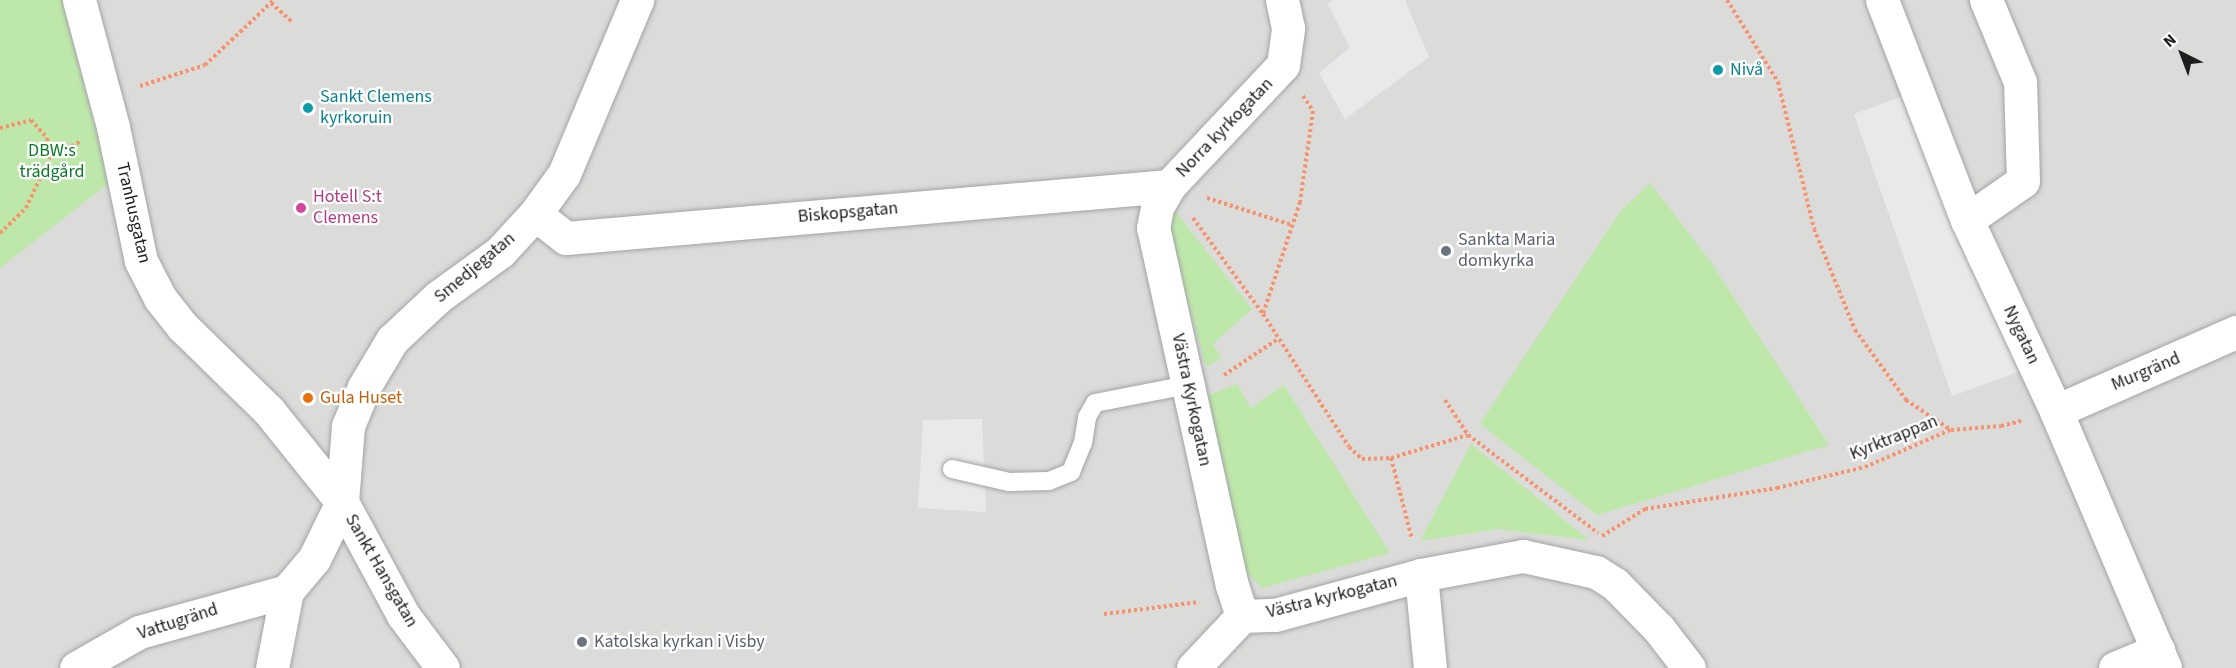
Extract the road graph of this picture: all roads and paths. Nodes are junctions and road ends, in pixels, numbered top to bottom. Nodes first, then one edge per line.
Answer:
1 (79, 0) edge
2 (637, 0) edge
3 (1282, 0) edge
4 (1726, 0) edge
5 (1882, 0) edge
6 (1986, 0) edge
7 (273, 1) edge
8 (293, 23) dead end
9 (1283, 65) junction
10 (109, 112) junction
11 (0, 128) edge
12 (50, 157) junction
13 (1169, 186) junction
14 (535, 214) junction
15 (1967, 220) junction
16 (1292, 225) junction
17 (0, 233) edge
18 (1263, 314) junction
19 (2236, 333) edge
20 (1278, 339) junction
21 (1221, 377) dead end
22 (1188, 385) junction
23 (1445, 400) dead end
24 (2056, 411) junction
25 (1951, 430) junction
26 (1468, 435) junction
27 (1391, 458) junction
28 (952, 469) dead end
29 (342, 502) junction
30 (1602, 536) junction
31 (1596, 572) junction
32 (1421, 574) junction
33 (287, 591) junction
34 (1170, 606) dead end
35 (1104, 614) dead end
36 (1242, 616) junction
37 (2162, 659) edge
38 (76, 668) edge
39 (272, 668) edge
40 (443, 668) edge
41 (1193, 668) edge
42 (1430, 668) edge
43 (1689, 668) edge
44 (2115, 668) edge

1 - 10 street, Tranhusgatan
2 - 14 street, Smedjegatan
3 - 9 street, Norra kyrkogatan
4 - 25 path
5 - 15 street, Nygatan
6 - 15 street
7 - 8 path
7 - 10 path
9 - 13 street, Norra kyrkogatan
9 - 16 path
10 - 12 path
10 - 29 street, Tranhusgatan
11 - 12 path
12 - 17 path
13 - 14 street, Biskopsgatan
13 - 16 path
13 - 18 path
13 - 22 street, Västra Kyrkogatan
14 - 29 street, Smedjegatan
15 - 24 street, Nygatan
16 - 18 path
18 - 20 path
19 - 24 street, Murgränd
20 - 21 path
20 - 27 path
22 - 28 lane
22 - 36 street, Västra Kyrkogatan
23 - 26 path
24 - 25 path, Kyrktrappan
24 - 37 street, Nygatan
25 - 30 path, Kyrktrappan
26 - 27 path
26 - 30 path
27 - 32 path
29 - 33 street
29 - 40 street, Sankt Hansgatan
30 - 31 path
31 - 32 street, Västra kyrkogatan
31 - 43 street
32 - 36 street, Västra kyrkogatan
32 - 42 street
33 - 38 street, Vattugränd
33 - 39 street
34 - 35 path
36 - 41 street
37 - 44 street

